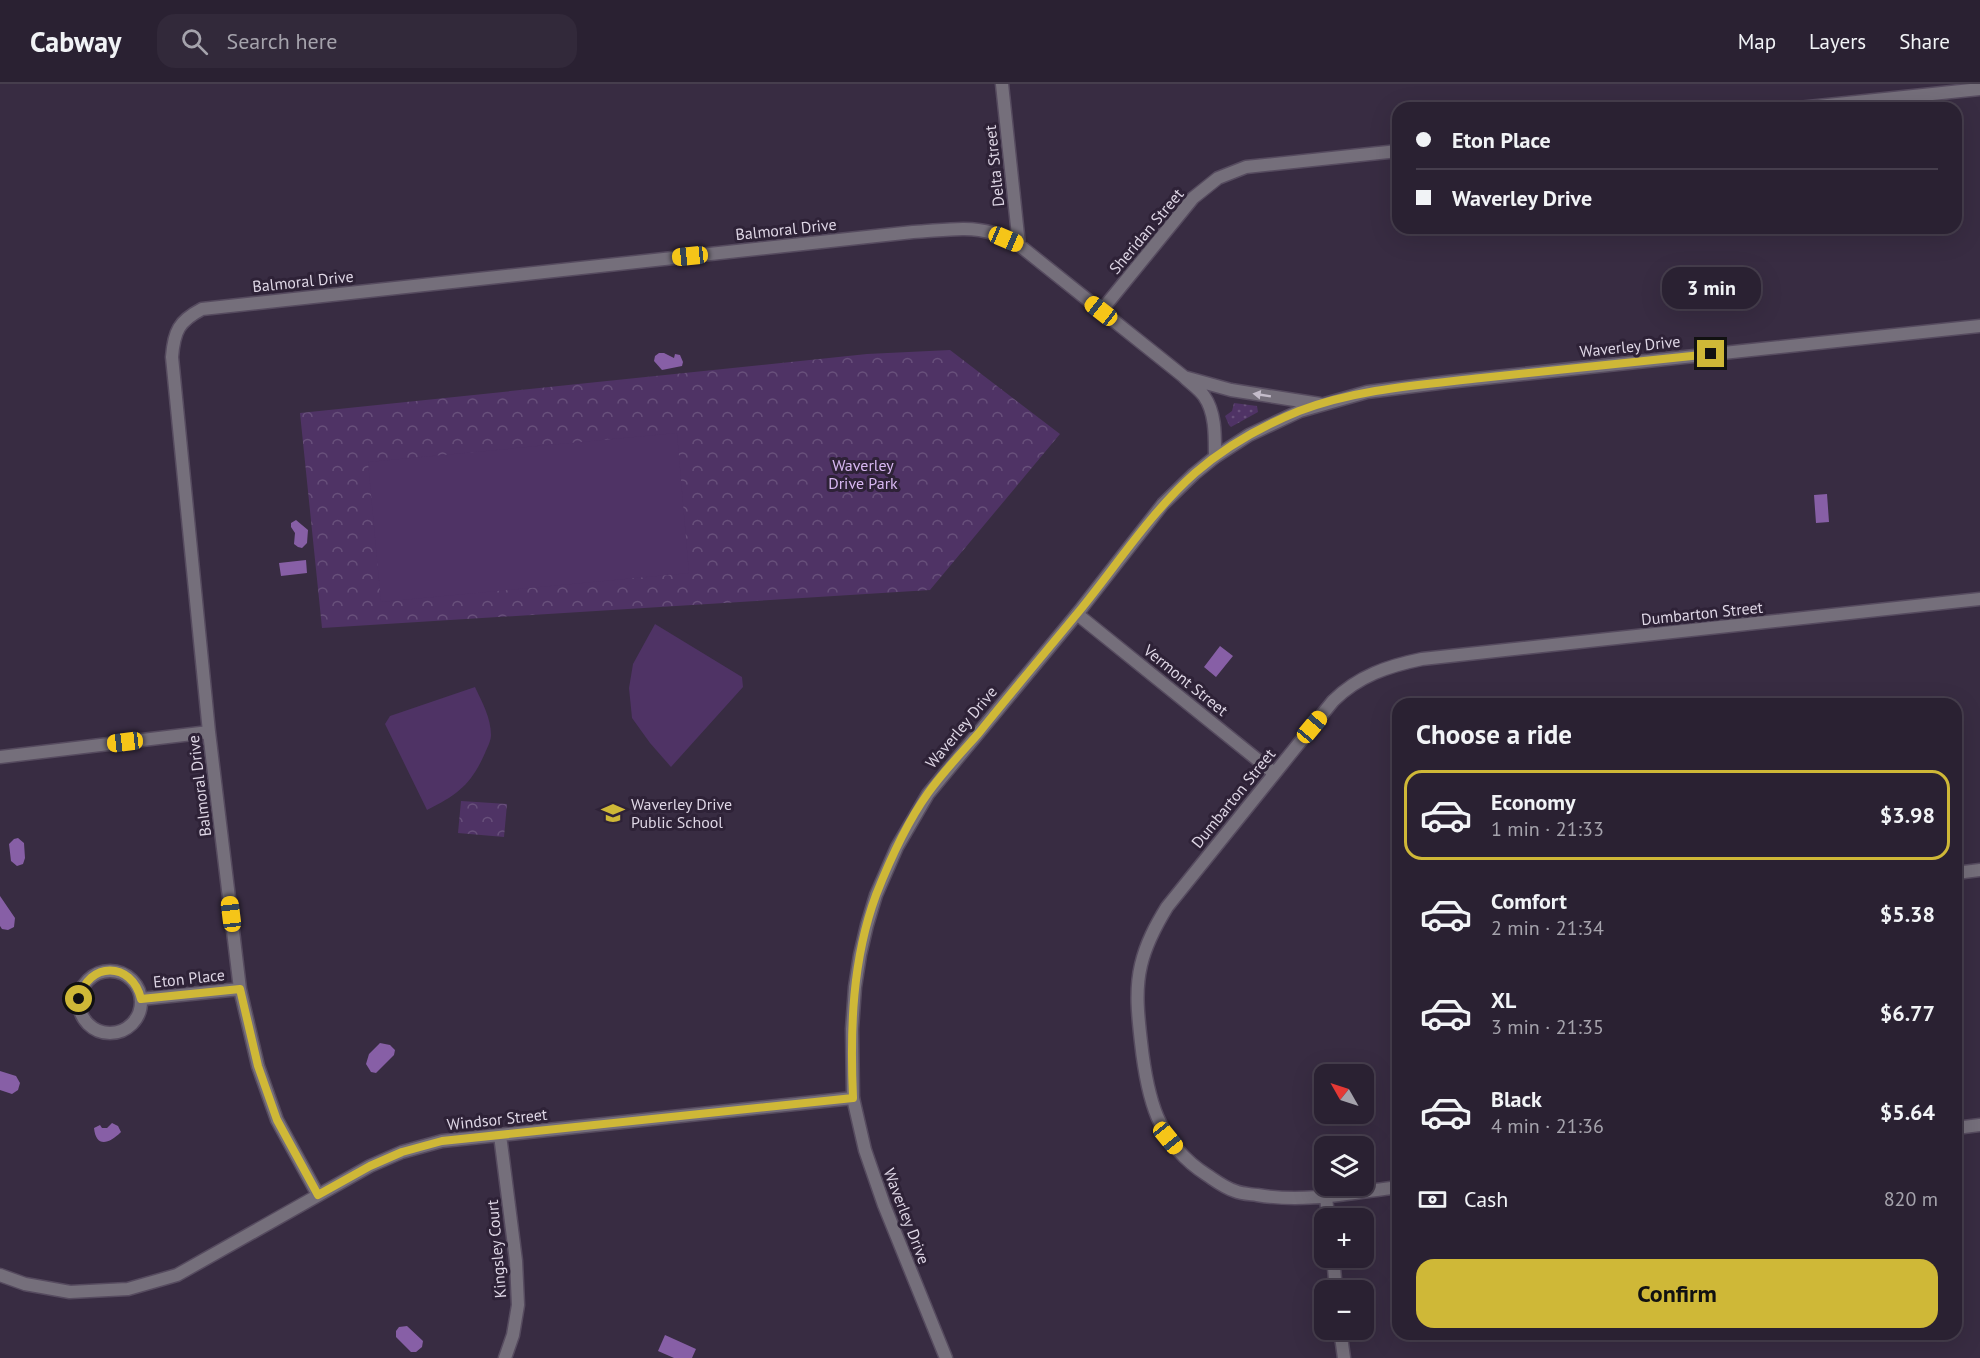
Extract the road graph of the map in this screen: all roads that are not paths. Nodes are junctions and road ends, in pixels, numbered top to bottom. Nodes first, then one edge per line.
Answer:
1 (1002, 84) edge
2 (1980, 89) edge
3 (1856, 102) edge
4 (1392, 152) edge
5 (1019, 244) junction
6 (1101, 311) junction
7 (1980, 326) edge
8 (1183, 376) junction
9 (1320, 404) junction
10 (1215, 457) junction
11 (1980, 600) edge
12 (1077, 614) junction
13 (209, 732) junction
14 (0, 757) edge
15 (1274, 773) junction
16 (1980, 870) edge
17 (1962, 872) edge
18 (240, 989) junction
19 (141, 999) junction
20 (853, 1098) junction
21 (1980, 1125) edge
22 (1962, 1127) edge
23 (500, 1135) junction
24 (1392, 1188) edge
25 (1374, 1190) edge
26 (318, 1195) junction
27 (1326, 1196) joint
28 (1327, 1208) edge
29 (0, 1275) edge
30 (1342, 1340) edge
31 (505, 1358) edge
32 (946, 1358) edge
33 (1344, 1358) edge

1 - 5 street, Delta Street
2 - 3 street
4 - 6 street, Sheridan Street
5 - 6 street, Balmoral Drive
5 - 13 street, Balmoral Drive
6 - 8 street, Balmoral Drive
7 - 9 street, Waverley Drive
9 -> 8 street, Waverley Drive
8 - 10 street, Balmoral Drive
9 - 10 street, Waverley Drive
10 - 12 street, Waverley Drive
11 - 15 street, Dumbarton Street
12 - 15 street, Vermont Street
12 - 20 street, Waverley Drive
13 - 14 street
13 - 18 street, Balmoral Drive
15 - 27 street, Dumbarton Street
16 - 17 street
18 - 19 street, Eton Place
18 - 26 street, Balmoral Drive
19 - 19 street, Eton Place
20 - 23 street, Windsor Street
20 - 32 street, Waverley Drive
21 - 22 street
23 - 26 street, Windsor Street
23 - 31 street, Kingsley Court
24 - 25 street, Dumbarton Street
26 - 29 street, Windsor Street
27 - 28 street
30 - 33 street

